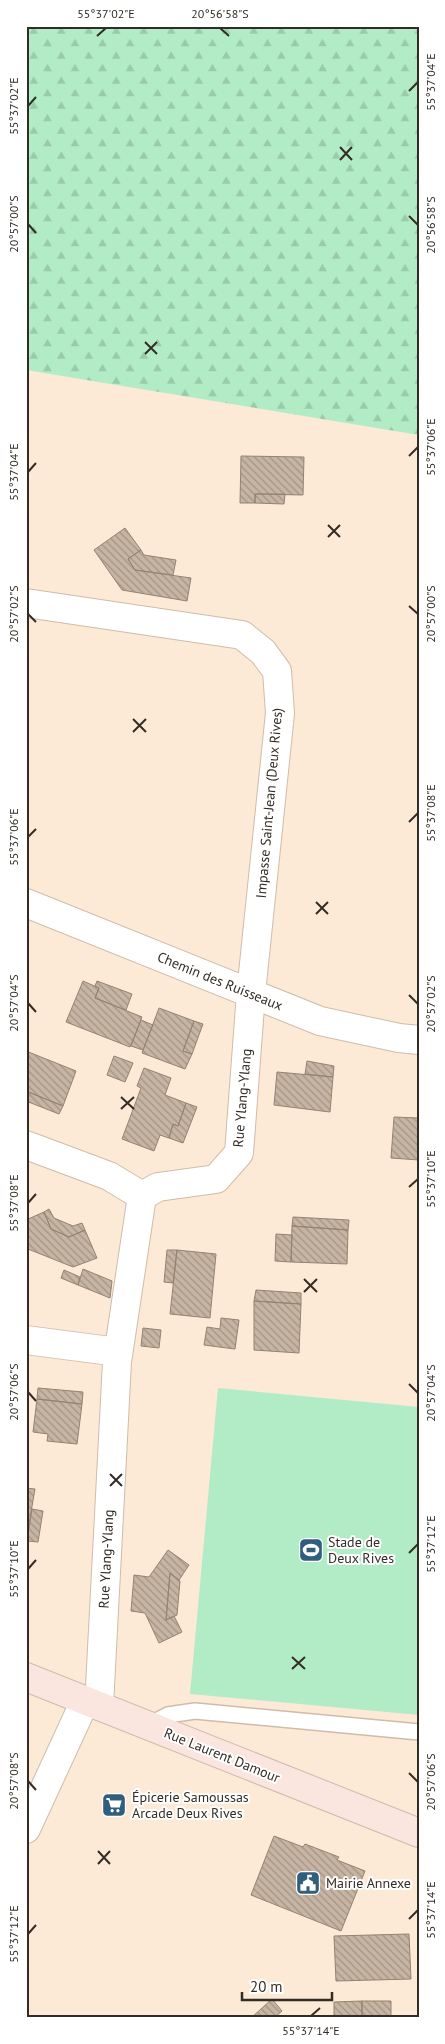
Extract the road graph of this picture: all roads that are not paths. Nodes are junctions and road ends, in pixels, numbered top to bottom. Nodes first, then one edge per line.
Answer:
1 (26, 603) edge
2 (26, 903) edge
3 (251, 994) junction
4 (419, 1040) edge
5 (26, 1145) edge
6 (142, 1196) junction
7 (26, 1340) edge
8 (118, 1352) junction
9 (26, 1677) edge
10 (92, 1703) junction
11 (147, 1726) junction
12 (419, 1732) edge
13 (26, 1829) edge
14 (419, 1833) edge

1 - 3 street, Impasse Saint-Jean (Deux Rives)
2 - 3 street, Chemin des Ruisseaux
3 - 4 street, Chemin des Ruisseaux
3 - 6 street, Rue Ylang-Ylang
5 - 6 street
6 - 8 street, Rue Ylang-Ylang
7 - 8 street
8 - 10 street, Rue Ylang-Ylang
9 - 10 street, Rue Laurent Damour
10 - 11 street, Rue Laurent Damour
10 - 13 street
11 - 12 lane
11 - 14 street, Rue Laurent Damour

